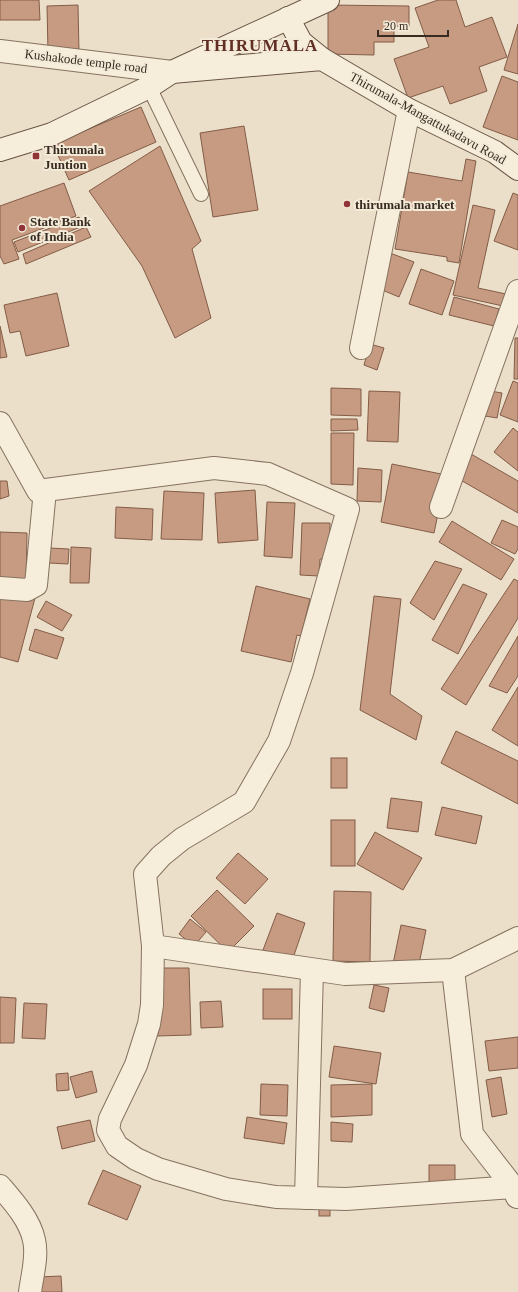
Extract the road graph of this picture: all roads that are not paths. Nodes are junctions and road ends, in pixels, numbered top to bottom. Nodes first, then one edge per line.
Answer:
1 (328, 0) edge
2 (288, 18) junction
3 (0, 51) edge
4 (322, 59) junction
5 (172, 72) junction
6 (150, 87) junction
7 (409, 110) junction
8 (0, 150) edge
9 (518, 168) edge
10 (201, 194) dead end
11 (518, 291) edge
12 (361, 348) dead end
13 (0, 423) edge
14 (45, 490) junction
15 (441, 507) dead end
16 (0, 588) edge
17 (518, 938) edge
18 (153, 946) junction
19 (312, 970) junction
20 (453, 970) junction
21 (0, 1186) edge
22 (515, 1193) edge
23 (306, 1198) junction
24 (30, 1292) edge

1 - 2 street
2 - 4 street, Thirumala-Mangattukadavu Road
2 - 5 street
3 - 5 street, Kushakode temple road
4 - 5 street
4 - 7 street, Thirumala-Mangattukadavu Road
5 - 6 street
6 - 8 street
6 - 10 lane
7 - 9 street, Thirumala-Mangattukadavu Road
7 - 12 street
11 - 15 street
13 - 14 street
14 - 16 street
14 - 18 street
17 - 20 street
18 - 19 street
18 - 23 street
19 - 20 street
19 - 23 street
20 - 22 street
21 - 24 street
22 - 23 street

